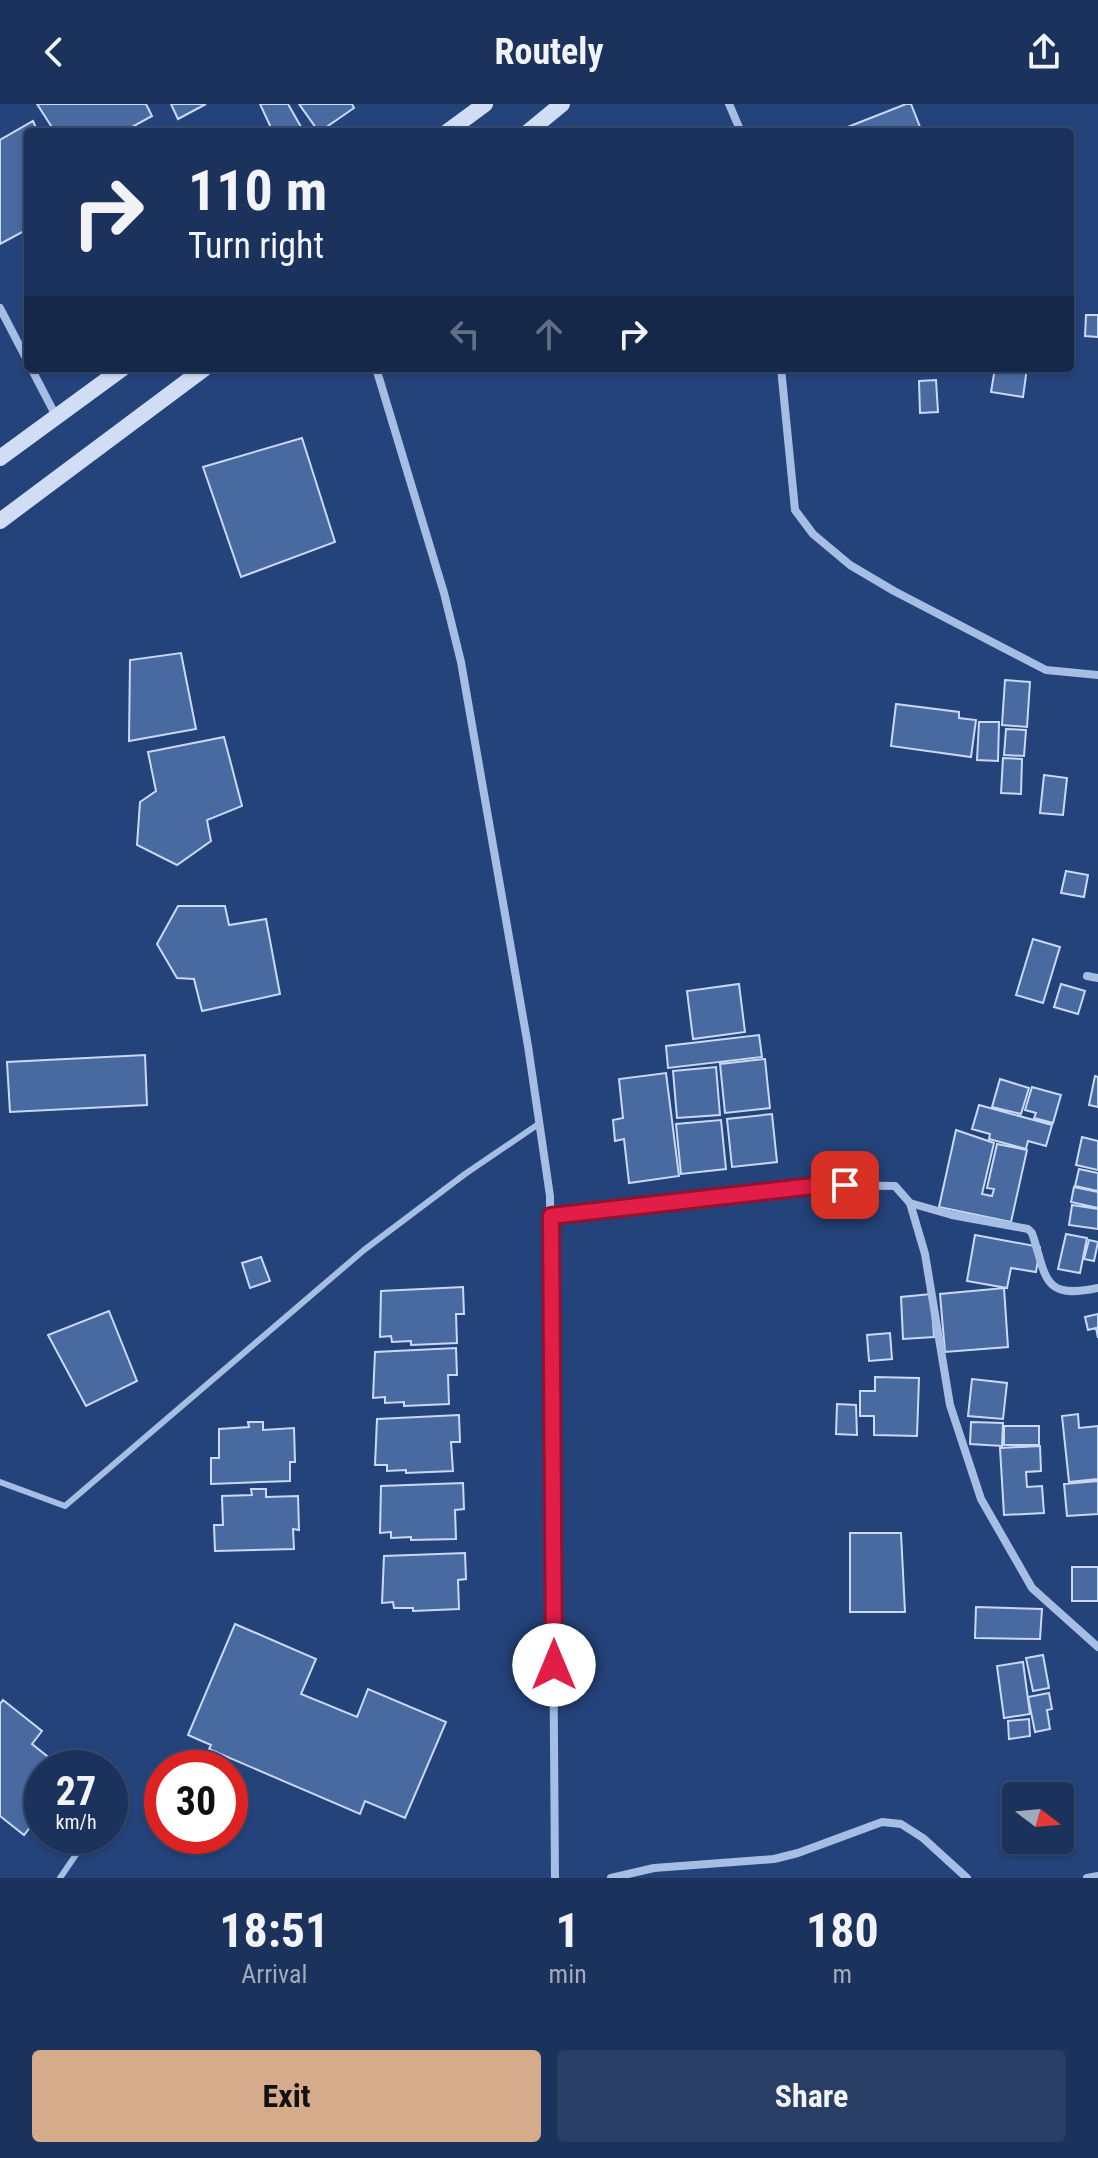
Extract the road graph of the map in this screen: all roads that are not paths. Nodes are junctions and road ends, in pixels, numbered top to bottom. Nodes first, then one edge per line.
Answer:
1 (485, 104) edge
2 (562, 104) edge
3 (729, 104) edge
4 (534, 126) edge
5 (452, 128) edge
6 (739, 128) edge
7 (0, 308) edge
8 (24, 354) edge
9 (33, 372) edge
10 (118, 372) edge
11 (200, 372) edge
12 (377, 372) edge
13 (781, 372) edge
14 (57, 417) junction
15 (0, 458) edge
16 (0, 521) edge
17 (1098, 675) edge
18 (1087, 976) dead end
19 (1098, 978) edge
20 (540, 1123) junction
21 (910, 1203) junction
22 (551, 1216) junction
23 (1098, 1288) edge
24 (0, 1482) edge
25 (1098, 1647) edge
26 (76, 1854) edge
27 (1098, 1876) edge
28 (60, 1878) edge
29 (555, 1878) edge
30 (611, 1878) edge
31 (967, 1878) edge
32 (1087, 1878) edge

1 - 5 main road
2 - 4 main road
3 - 6 street
7 - 8 street
9 - 14 street
10 - 14 main road
11 - 16 main road
12 - 20 street
13 - 17 street
14 - 15 main road
18 - 19 street
20 - 22 street
20 - 24 lane
21 - 22 street
21 - 23 street
21 - 25 street
22 - 29 street
26 - 28 lane
27 - 32 street
30 - 31 street

